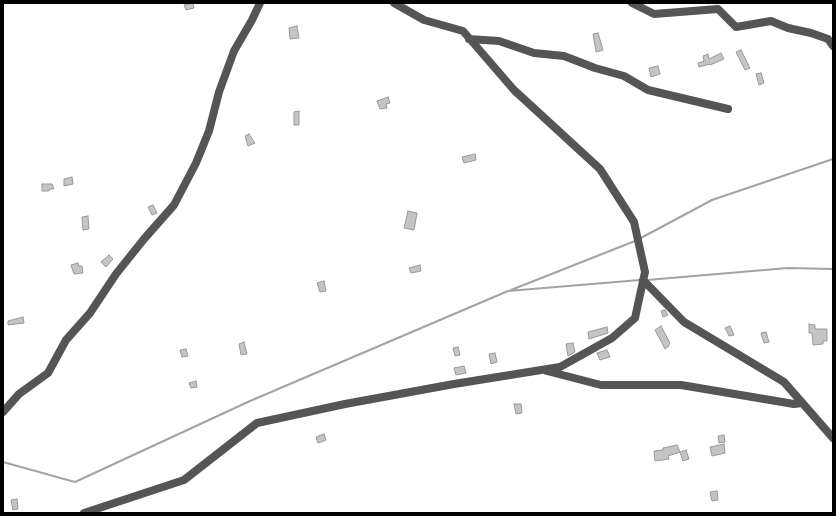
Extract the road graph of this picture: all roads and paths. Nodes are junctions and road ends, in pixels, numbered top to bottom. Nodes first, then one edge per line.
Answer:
1 (260, 3) edge
2 (394, 3) edge
3 (632, 3) edge
4 (469, 39) junction
5 (833, 46) edge
6 (728, 109) dead end
7 (643, 280) junction
8 (542, 370) junction
9 (802, 403) junction
10 (3, 412) edge
11 (833, 438) edge
12 (84, 513) edge

1 - 10 street
2 - 4 street
3 - 5 street
4 - 6 street
4 - 7 street
7 - 8 street
7 - 9 street
8 - 9 street
8 - 12 street
9 - 11 street

